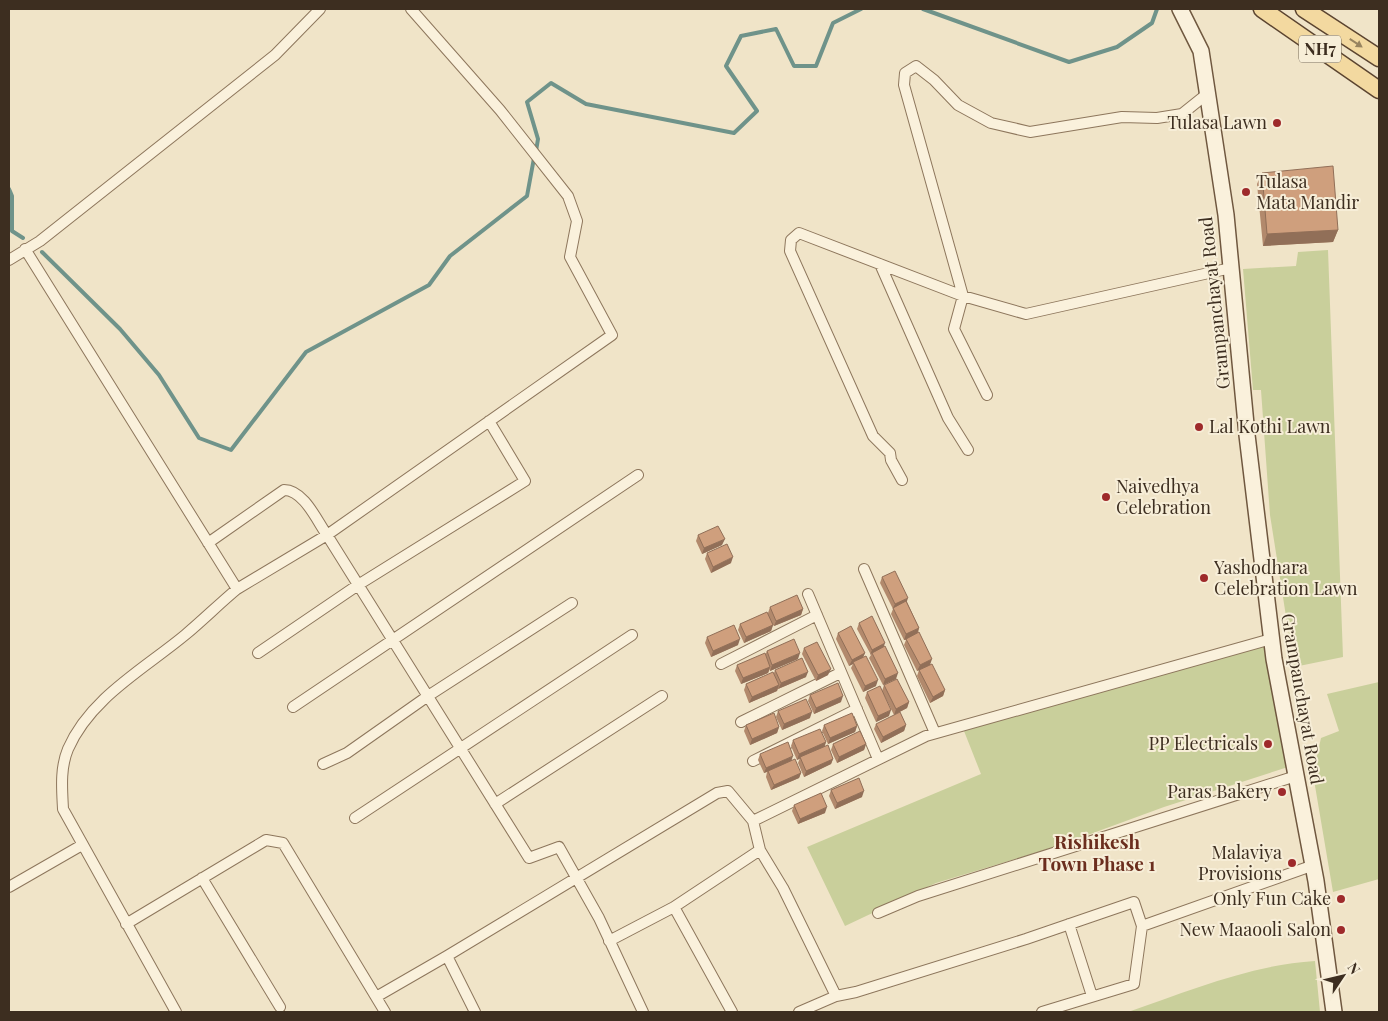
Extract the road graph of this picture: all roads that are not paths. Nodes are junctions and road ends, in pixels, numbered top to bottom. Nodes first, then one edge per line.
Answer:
1 (320, 9) edge
2 (411, 9) edge
3 (1180, 9) edge
4 (1304, 9) edge
5 (1268, 10) edge
6 (1379, 58) edge
7 (1379, 90) edge
8 (1207, 94) junction
9 (25, 249) junction
10 (9, 260) edge
11 (880, 264) junction
12 (1231, 268) junction
13 (963, 296) junction
14 (987, 395) dead end
15 (489, 421) junction
16 (968, 450) dead end
17 (638, 475) dead end
18 (902, 480) dead end
19 (327, 535) junction
20 (208, 543) junction
21 (864, 569) dead end
22 (358, 585) junction
23 (237, 589) junction
24 (808, 594) dead end
25 (572, 604) dead end
26 (817, 615) junction
27 (632, 635) dead end
28 (1271, 638) junction
29 (393, 641) junction
30 (258, 653) dead end
31 (721, 664) dead end
32 (840, 673) junction
33 (428, 696) junction
34 (662, 696) dead end
35 (293, 707) dead end
36 (857, 709) junction
37 (741, 722) dead end
38 (935, 733) junction
39 (461, 749) junction
40 (878, 759) junction
41 (752, 761) dead end
42 (323, 764) dead end
43 (1296, 776) junction
44 (495, 804) junction
45 (355, 818) dead end
46 (753, 821) junction
47 (82, 845) junction
48 (760, 850) junction
49 (1314, 865) junction
50 (202, 878) junction
51 (576, 878) junction
52 (9, 887) edge
53 (674, 907) junction
54 (878, 913) dead end
55 (126, 924) junction
56 (1069, 924) junction
57 (1142, 926) junction
58 (609, 940) junction
59 (447, 956) junction
60 (836, 996) junction
61 (1092, 996) junction
62 (376, 997) junction
63 (280, 1007) dead end
64 (176, 1012) edge
65 (385, 1012) edge
66 (475, 1012) edge
67 (643, 1012) edge
68 (732, 1012) edge
69 (799, 1012) edge
70 (1042, 1012) edge
71 (1334, 1012) edge

1 - 9 street
2 - 15 street
3 - 8 street, Grampanchayat Road
4 -> 6 main road
5 - 7 main road, NH7
8 - 12 street, Grampanchayat Road
8 - 13 street
9 - 10 street
9 - 20 street
11 - 13 street
11 - 16 street
11 - 18 street
12 - 13 street
12 - 28 street, Grampanchayat Road
13 - 14 street
15 - 19 street
15 - 22 street
17 - 29 street
19 - 20 street
19 - 22 street
19 - 23 street
20 - 23 street
21 - 38 street
22 - 29 street
22 - 30 street
23 - 47 street
24 - 26 street
25 - 33 street
26 - 31 street
26 - 32 street
27 - 39 street
28 - 38 street
28 - 43 street, Grampanchayat Road
29 - 33 street
29 - 35 street
32 - 36 street
32 - 37 street
33 - 39 street
33 - 42 street
34 - 44 street
36 - 40 street
36 - 41 street
38 - 40 street
39 - 44 street
39 - 45 street
40 - 46 street
43 - 49 street, Grampanchayat Road
43 - 54 street
44 - 51 street
46 - 48 street
46 - 51 street
47 - 52 street
47 - 55 street
48 - 53 street
48 - 60 street
49 - 57 street
49 - 71 street, Grampanchayat Road
50 - 55 street
50 - 62 street
50 - 63 street
51 - 58 street
51 - 59 street
53 - 58 street
53 - 68 street
55 - 64 street
56 - 57 street
56 - 60 street
56 - 61 street
57 - 61 street
58 - 67 street
59 - 62 street
59 - 66 street
60 - 69 street
61 - 70 street
62 - 65 street

